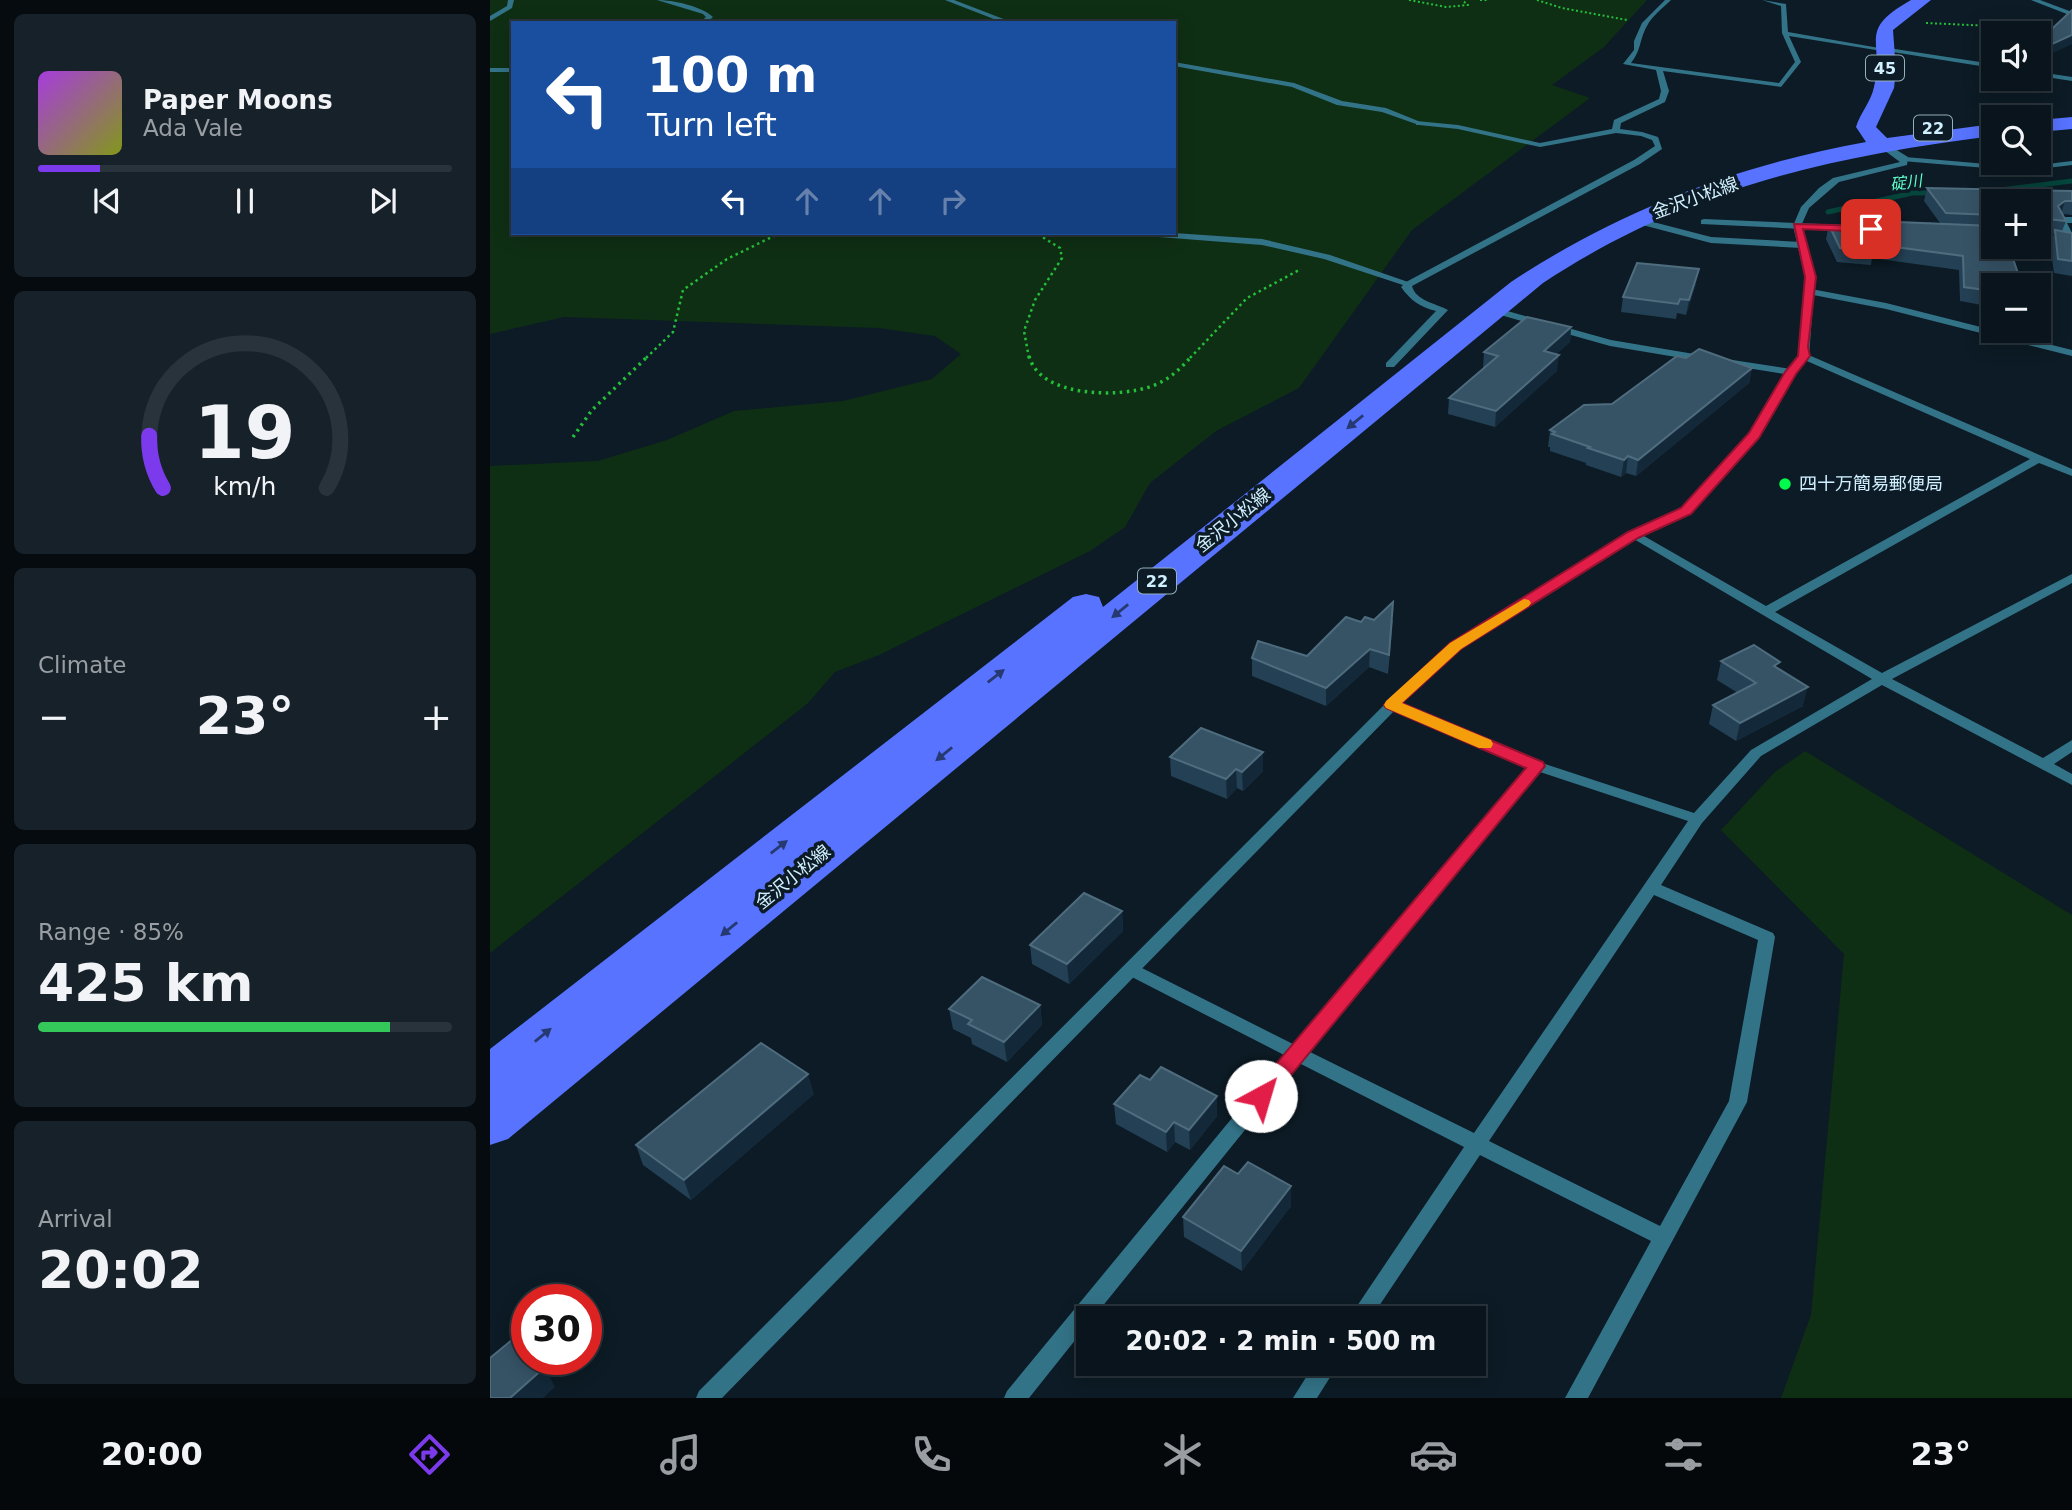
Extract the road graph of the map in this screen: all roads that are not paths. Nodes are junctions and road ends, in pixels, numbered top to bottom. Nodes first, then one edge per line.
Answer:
1 (511, 0) edge
2 (660, 0) edge
3 (948, 0) edge
4 (1668, 0) edge
5 (1765, 0) edge
6 (1923, 0) edge
7 (2034, 0) edge
8 (2046, 0) edge
9 (2059, 1) edge
10 (2072, 14) edge
11 (490, 19) edge
12 (705, 21) edge
13 (1006, 21) edge
14 (1785, 33) junction
15 (1882, 49) junction
16 (1176, 64) edge
17 (1981, 64) edge
18 (1659, 69) junction
19 (490, 71) edge
20 (511, 71) edge
21 (2051, 76) edge
22 (2072, 79) edge
23 (2072, 115) edge
24 (2051, 116) edge
25 (2072, 123) edge
26 (1981, 124) edge
27 (2051, 124) edge
28 (1616, 131) junction
29 (1981, 132) edge
30 (1887, 147) junction
31 (2072, 163) edge
32 (1634, 220) junction
33 (2072, 220) edge
34 (1704, 222) dead end
35 (1797, 226) junction
36 (1850, 228) edge
37 (1172, 235) edge
38 (2051, 239) edge
39 (2072, 242) edge
40 (1801, 245) junction
41 (1409, 284) junction
42 (1811, 292) junction
43 (1493, 310) junction
44 (2072, 353) edge
45 (1804, 356) junction
46 (1390, 365) junction
47 (1791, 372) junction
48 (2039, 458) junction
49 (2072, 473) edge
50 (1633, 535) junction
51 (2072, 578) edge
52 (1767, 611) junction
53 (1882, 679) junction
54 (1392, 705) junction
55 (2072, 745) edge
56 (2045, 764) junction
57 (1537, 766) junction
58 (2072, 780) edge
59 (1698, 819) junction
60 (1651, 887) junction
61 (1132, 970) junction
62 (1296, 1053) junction
63 (490, 1077) edge
64 (490, 1124) edge
65 (1478, 1146) junction
66 (1662, 1237) junction
67 (1367, 1306) edge
68 (1319, 1376) edge
69 (707, 1398) edge
70 (1014, 1398) edge
71 (1304, 1398) edge
72 (1576, 1398) edge

1 - 11 street
2 - 12 street
3 - 13 street
4 - 18 street
5 - 14 street
6 - 15 main road, 45
7 - 10 street
8 - 9 street
14 - 15 street
14 - 18 street
15 - 17 street
15 - 30 main road, 45
16 - 28 street
18 - 28 street
19 - 20 street
21 - 22 street
23 - 24 main road
25 - 27 main road
26 - 30 main road, 金沢小松線 / 22
28 - 41 street
29 - 30 main road, 金沢小松線 / 22
30 - 31 street
30 - 32 main road, 金沢小松線 / 22
30 - 35 street
30 - 46 main road, 金沢小松線 / 22
32 - 40 street
32 - 43 main road, 金沢小松線 / 22
33 - 39 street
34 - 35 street
35 - 36 street
35 - 40 street
37 - 41 street
38 - 39 street
40 - 42 street
41 - 46 street
42 - 44 street
42 - 45 street
43 - 47 street
43 -> 64 main road, 金沢小松線 / 22
45 - 47 street
45 - 48 street
63 -> 46 main road, 金沢小松線 / 22
47 - 50 street
48 - 49 street
48 - 52 street
50 - 52 street
50 - 54 street
51 - 53 street
52 - 53 street
53 - 56 street
53 - 59 street
54 - 57 street
54 - 61 street
55 - 56 street
56 - 58 street
57 - 59 street
57 - 62 street
59 - 60 street
60 - 65 street
60 - 66 street
61 - 62 street
61 - 69 street
62 - 65 street
62 - 70 street
65 - 66 street
65 - 67 street
66 - 72 street
68 - 71 street

